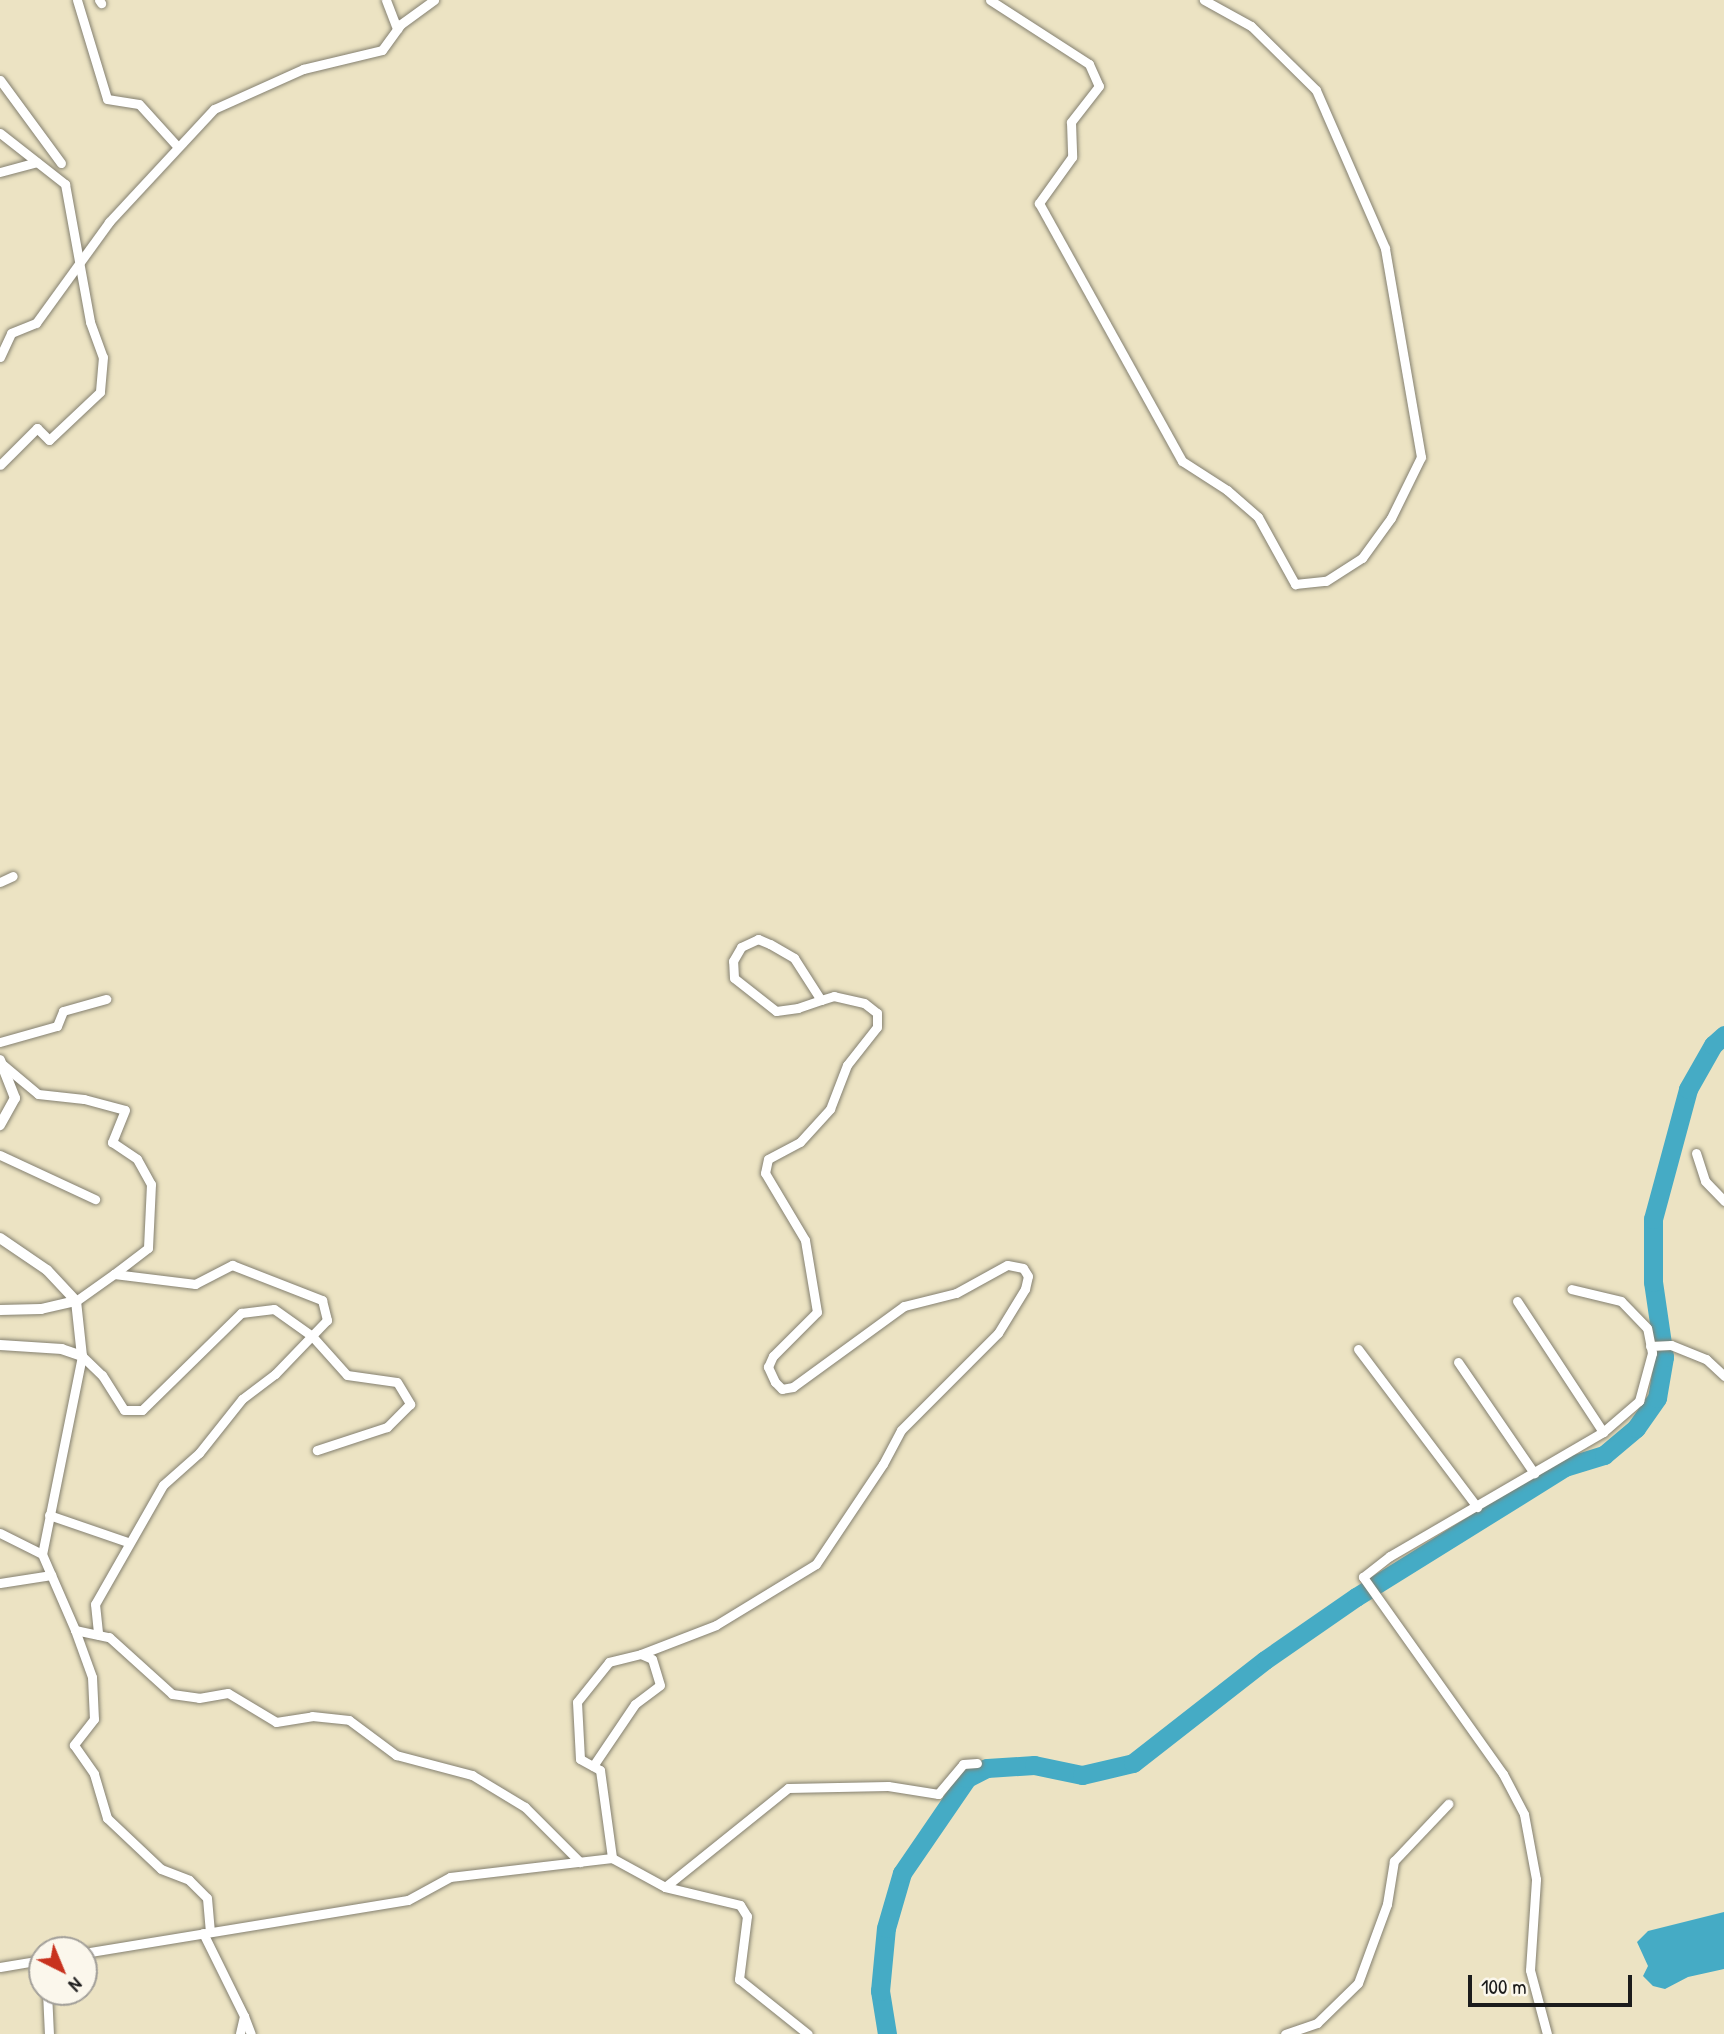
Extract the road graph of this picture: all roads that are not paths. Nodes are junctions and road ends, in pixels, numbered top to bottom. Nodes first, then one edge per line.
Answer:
1 (77, 0) edge
2 (386, 0) edge
3 (433, 0) edge
4 (990, 0) edge
5 (1204, 0) edge
6 (397, 29) junction
7 (0, 80) edge
8 (0, 133) edge
9 (178, 148) junction
10 (37, 162) junction
11 (61, 163) dead end
12 (0, 172) edge
13 (78, 262) junction
14 (0, 357) edge
15 (0, 466) edge
16 (13, 876) dead end
17 (0, 882) edge
18 (106, 999) dead end
19 (821, 1000) junction
20 (0, 1042) edge
21 (1, 1062) edge
22 (0, 1125) edge
23 (1696, 1153) dead end
24 (0, 1155) edge
25 (96, 1199) dead end
26 (1724, 1201) edge
27 (0, 1238) edge
28 (114, 1274) junction
29 (1571, 1289) dead end
30 (76, 1301) junction
31 (1517, 1301) dead end
32 (0, 1310) edge
33 (312, 1336) junction
34 (0, 1345) edge
35 (1653, 1346) junction
36 (1357, 1349) dead end
37 (82, 1356) junction
38 (1458, 1362) dead end
39 (1724, 1376) edge
40 (1603, 1432) junction
41 (317, 1450) dead end
42 (1534, 1473) junction
43 (1477, 1507) junction
44 (50, 1515) junction
45 (0, 1532) edge
46 (128, 1542) junction
47 (41, 1554) junction
48 (51, 1576) junction
49 (0, 1583) edge
50 (75, 1630) junction
51 (98, 1635) junction
52 (641, 1654) junction
53 (977, 1763) dead end
54 (593, 1766) junction
55 (1448, 1804) dead end
56 (612, 1858) junction
57 (580, 1862) junction
58 (665, 1887) junction
59 (206, 1933) junction
60 (98, 1951) edge
61 (28, 1962) edge
62 (0, 1967) edge
63 (48, 2006) edge
64 (244, 2016) junction
65 (49, 2034) edge
66 (240, 2034) edge
67 (251, 2034) edge
68 (808, 2034) edge
69 (1286, 2034) edge
70 (1547, 2034) edge

1 - 9 street
2 - 6 street
3 - 6 street
4 - 5 street
6 - 9 street
7 - 11 street
8 - 10 street
9 - 13 street
10 - 12 street
10 - 13 street
13 - 14 street
13 - 15 street
16 - 17 street
18 - 20 street
19 - 19 street
19 - 52 street
21 - 22 street
21 - 28 street
23 - 26 street
24 - 25 street
27 - 30 street
28 - 30 street
28 - 33 street
29 - 35 street
30 - 32 street
30 - 37 street
31 - 40 street
33 - 37 street
33 - 41 street
33 - 46 street
34 - 37 street
35 - 39 street
35 - 40 street
36 - 43 street
37 - 44 street
38 - 42 street
40 - 42 street
42 - 43 street
43 - 70 street
44 - 46 street
44 - 47 street
45 - 47 street
46 - 51 street
47 - 48 street
48 - 49 street
48 - 50 street
50 - 51 street
50 - 59 street
51 - 57 street
52 - 54 street
52 - 54 street
53 - 58 street
54 - 56 street
55 - 69 street
56 - 57 street
56 - 58 street
57 - 59 street
58 - 68 street
59 - 60 street
59 - 64 street
61 - 62 street
63 - 65 street
64 - 66 street
64 - 67 street

